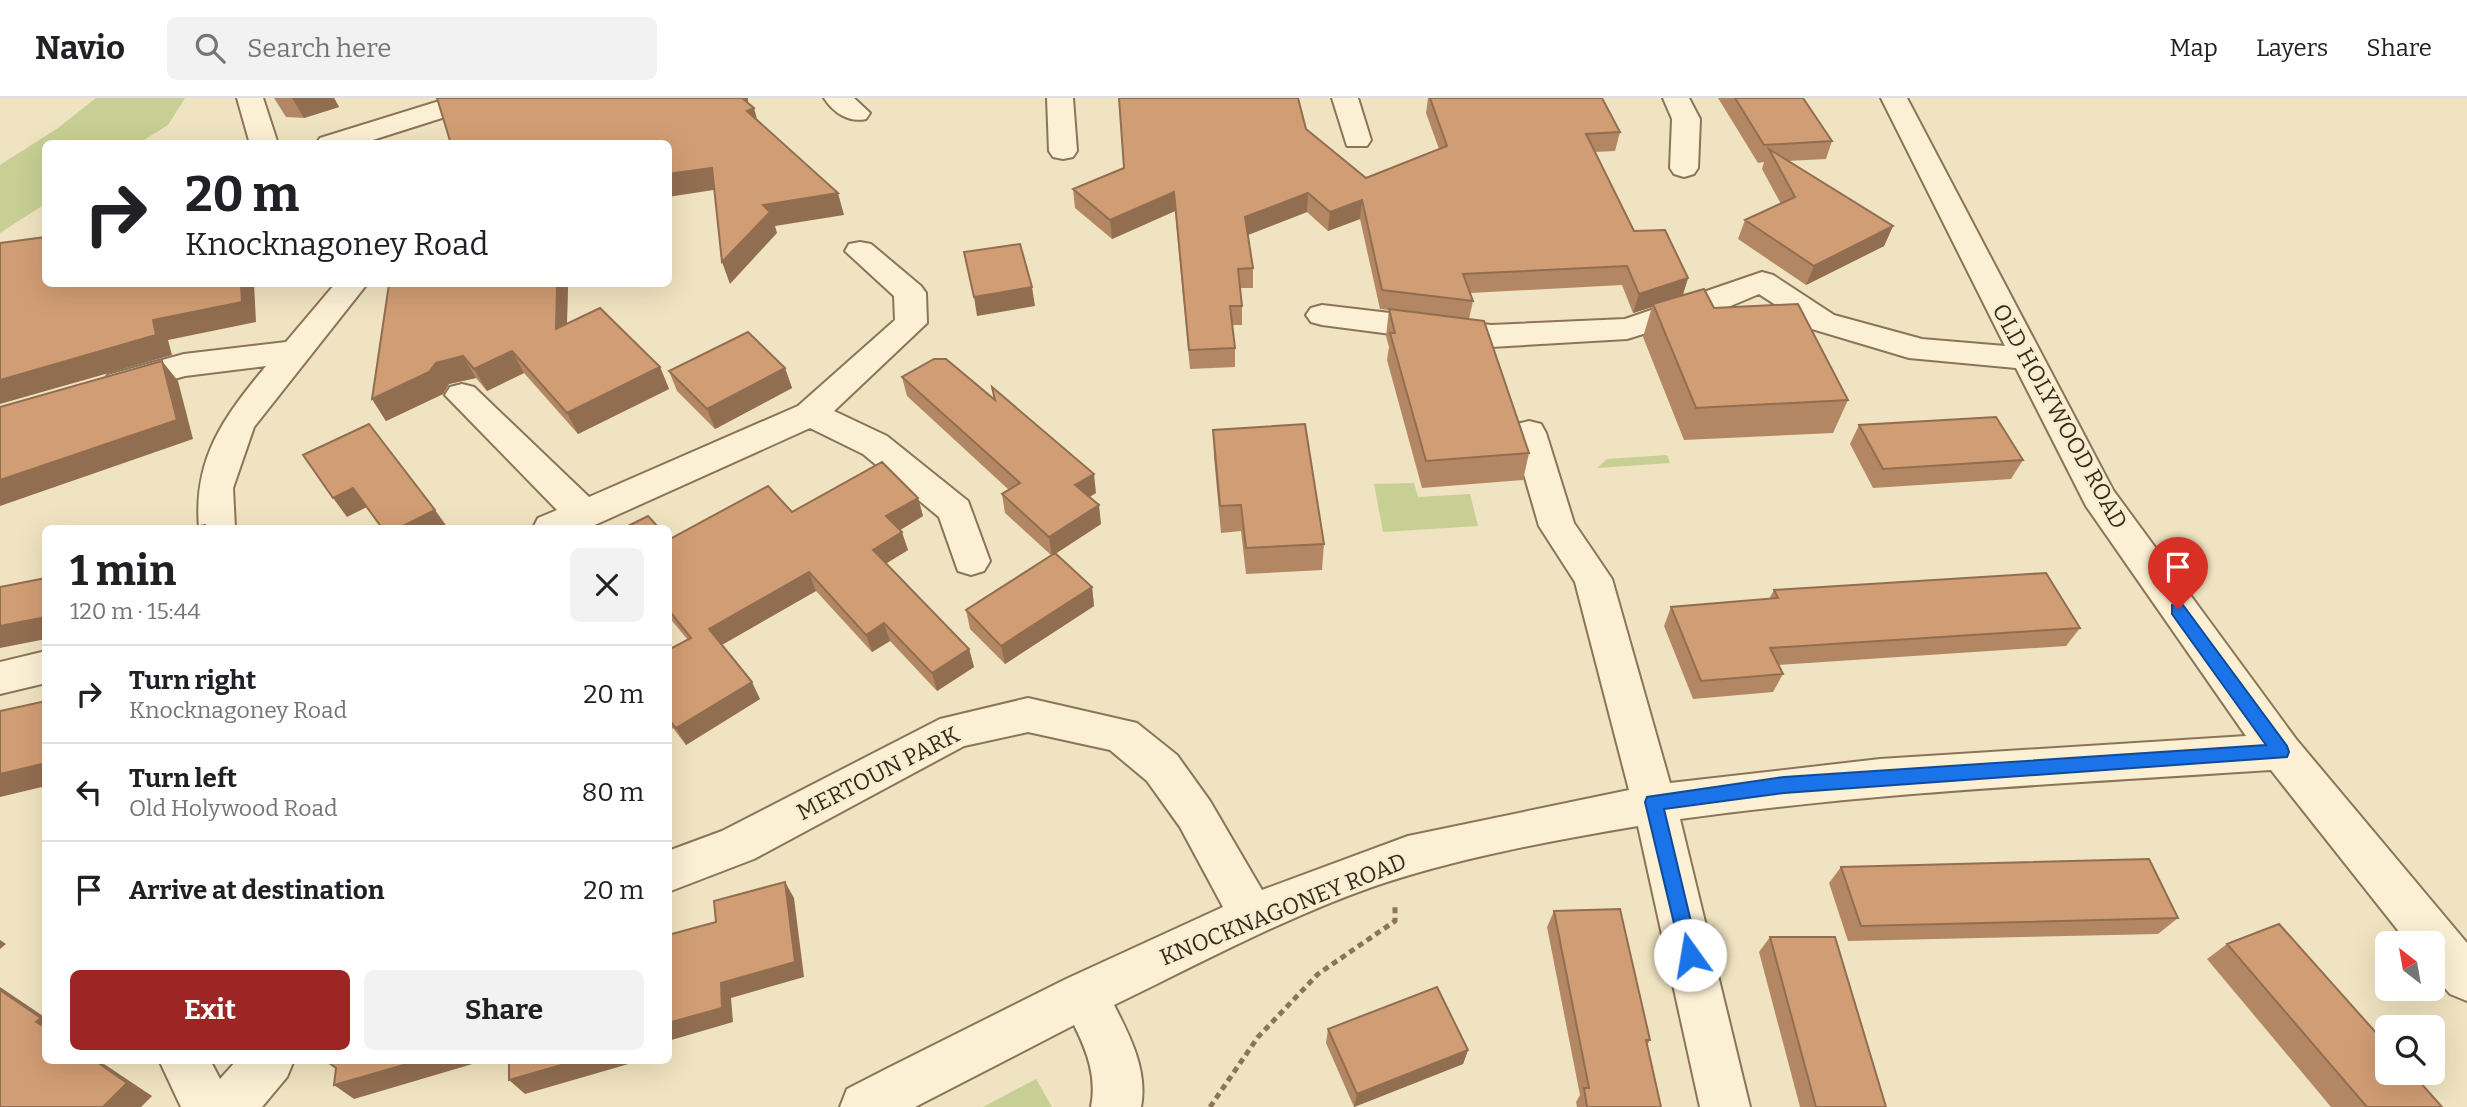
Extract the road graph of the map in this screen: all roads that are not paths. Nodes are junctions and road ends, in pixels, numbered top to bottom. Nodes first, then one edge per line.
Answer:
1 (250, 98) edge
2 (477, 98) edge
3 (1060, 98) edge
4 (1345, 98) edge
5 (1676, 98) edge
6 (1894, 98) edge
7 (388, 135) edge
8 (263, 140) edge
9 (356, 140) edge
10 (1357, 140) dead end
11 (1063, 151) dead end
12 (1684, 167) dead end
13 (860, 251) dead end
14 (349, 287) edge
15 (1322, 315) dead end
16 (298, 351) junction
17 (2025, 358) junction
18 (96, 390) edge
19 (463, 395) dead end
20 (810, 414) junction
21 (1529, 433) dead end
22 (584, 515) junction
23 (217, 525) edge
24 (559, 525) edge
25 (971, 561) dead end
26 (42, 668) edge
27 (0, 678) edge
28 (2281, 752) junction
29 (1654, 802) junction
30 (672, 870) edge
31 (1252, 916) junction
32 (2467, 978) edge
33 (1083, 995) junction
34 (185, 1064) edge
35 (267, 1064) edge
36 (208, 1107) edge
37 (229, 1107) edge
38 (865, 1107) edge
39 (1116, 1107) edge
40 (1725, 1107) edge

1 - 8 street
2 - 7 street
3 - 11 street
4 - 10 street
5 - 12 street
6 - 17 street, OLD HOLYWOOD ROAD
7 - 9 street
13 - 20 street
14 - 16 street
15 - 17 street
16 - 18 street
16 - 23 street
17 - 28 street, OLD HOLYWOOD ROAD
19 - 22 street
20 - 22 street
20 - 25 street
21 - 29 street
22 - 24 street
26 - 27 street
28 - 29 street, KNOCKNAGONEY ROAD
28 - 32 street, OLD HOLYWOOD ROAD
29 - 31 street, KNOCKNAGONEY ROAD
29 - 40 street
30 - 31 street, MERTOUN PARK
31 - 33 street, KNOCKNAGONEY ROAD
33 - 38 street, KNOCKNAGONEY ROAD
33 - 39 street
34 - 36 street
35 - 37 street

